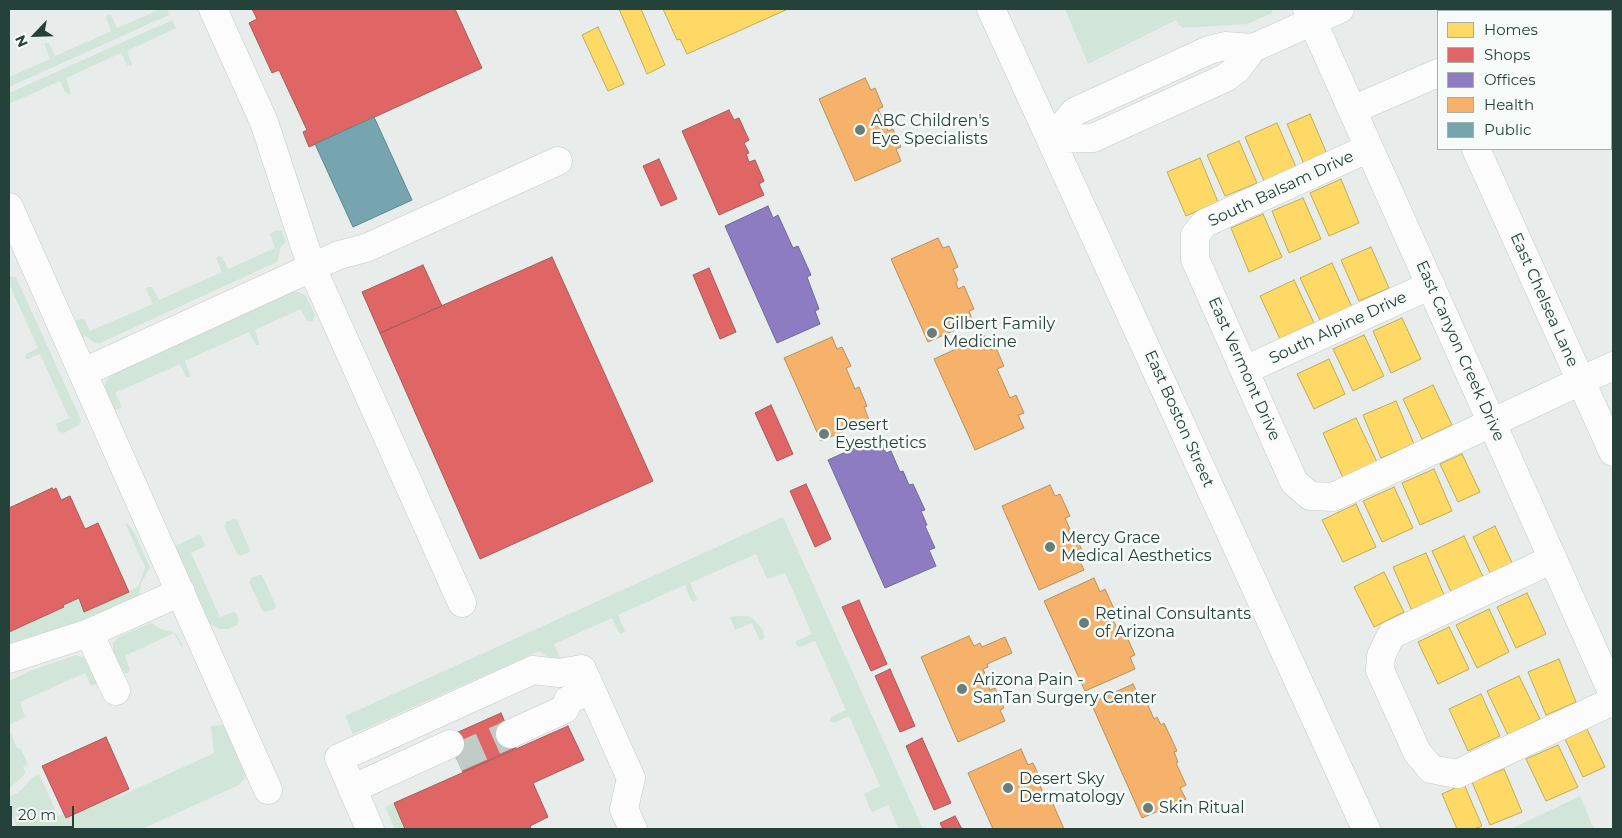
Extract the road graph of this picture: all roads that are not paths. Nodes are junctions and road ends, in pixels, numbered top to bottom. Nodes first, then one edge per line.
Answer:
1 (213, 9) edge
2 (991, 9) edge
3 (1340, 9) edge
4 (1310, 15) edge
5 (1253, 48) junction
6 (1437, 73) edge
7 (1158, 74) junction
8 (1170, 103) junction
9 (1352, 110) junction
10 (1052, 139) junction
11 (1369, 148) junction
12 (1476, 150) edge
13 (558, 161) dead end
14 (9, 207) edge
15 (1195, 234) joint
16 (18, 253) edge
17 (312, 268) junction
18 (1430, 285) junction
19 (1613, 366) edge
20 (1244, 370) junction
21 (84, 372) junction
22 (1581, 381) junction
23 (1492, 424) junction
24 (1613, 452) edge
25 (1553, 559) junction
26 (180, 592) junction
27 (462, 603) dead end
28 (89, 633) junction
29 (9, 659) edge
30 (116, 691) dead end
31 (1613, 694) edge
32 (580, 695) junction
33 (1613, 701) edge
34 (507, 727) tunnel mouth
35 (453, 751) tunnel mouth
36 (268, 790) dead end
37 (355, 796) junction
38 (370, 829) edge
39 (633, 829) edge
40 (1366, 829) edge

1 - 17 street
2 - 10 street, East Boston Street
3 - 4 street
4 - 5 street
4 - 9 street, East Canyon Creek Drive
5 - 7 street
5 - 8 street
6 - 9 street
7 - 8 street
7 - 10 street
8 - 10 street
9 - 11 street, East Canyon Creek Drive
10 - 40 street, East Boston Street
11 - 15 street, South Balsam Drive
11 - 18 street, East Canyon Creek Drive
12 - 22 street, East Chelsea Lane
13 - 17 street
14 - 16 street
15 - 20 street, East Vermont Drive
16 - 21 street
17 - 21 street
17 - 27 street
18 - 20 street, South Alpine Drive
18 - 23 street, East Canyon Creek Drive
19 - 22 street
20 - 23 street, East Vermont Drive
21 - 26 street
22 - 23 street
22 - 24 street, East Chelsea Lane
23 - 25 street, East Canyon Creek Drive
25 - 31 street, East Canyon Creek Drive
25 - 33 street
26 - 28 street
26 - 36 street
28 - 29 street
28 - 30 street
32 - 34 street
32 - 37 street
32 - 39 street
35 - 37 street
37 - 38 street

